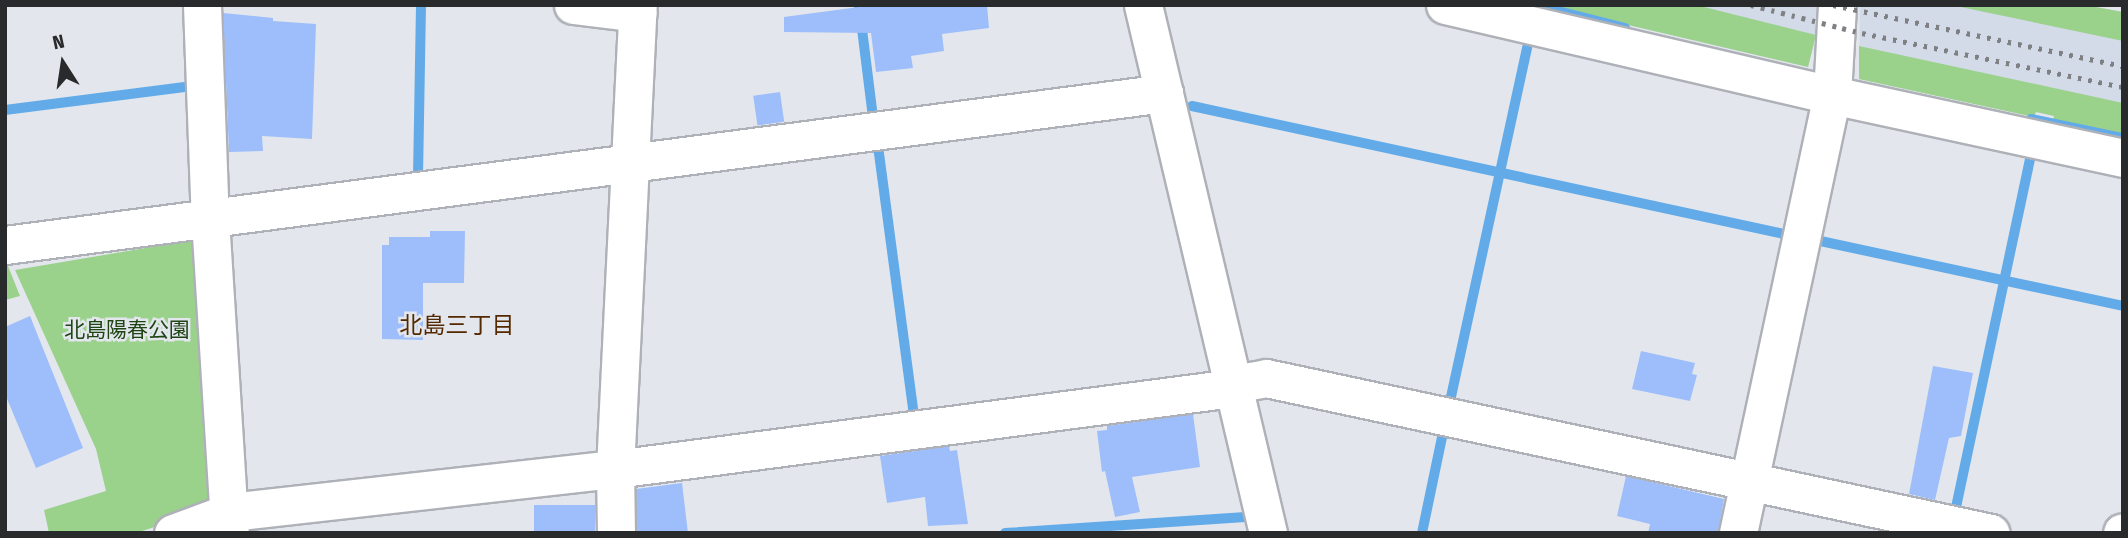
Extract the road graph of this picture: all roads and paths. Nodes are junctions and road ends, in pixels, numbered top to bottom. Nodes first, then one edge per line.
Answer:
1 (202, 5) edge
2 (573, 5) edge
3 (1143, 5) edge
4 (1445, 5) edge
5 (1837, 5) edge
6 (638, 9) edge
7 (1164, 93) junction
8 (1832, 95) junction
9 (2123, 158) edge
10 (630, 163) junction
11 (210, 219) junction
12 (5, 245) edge
13 (1233, 386) junction
14 (615, 468) junction
15 (1749, 481) junction
16 (230, 522) edge
17 (173, 533) edge
18 (616, 533) edge
19 (1268, 533) edge
20 (1738, 533) edge
21 (1991, 533) edge

1 - 11 street
2 - 6 street
3 - 7 street
4 - 8 street
5 - 8 street
6 - 10 street
7 - 10 street
7 - 13 street
8 - 9 street
8 - 15 street
10 - 11 street
10 - 14 street
11 - 12 street
11 - 16 street
13 - 14 street
13 - 15 street
13 - 19 street
14 - 16 street
14 - 18 street
15 - 20 street
15 - 21 street
16 - 17 street

